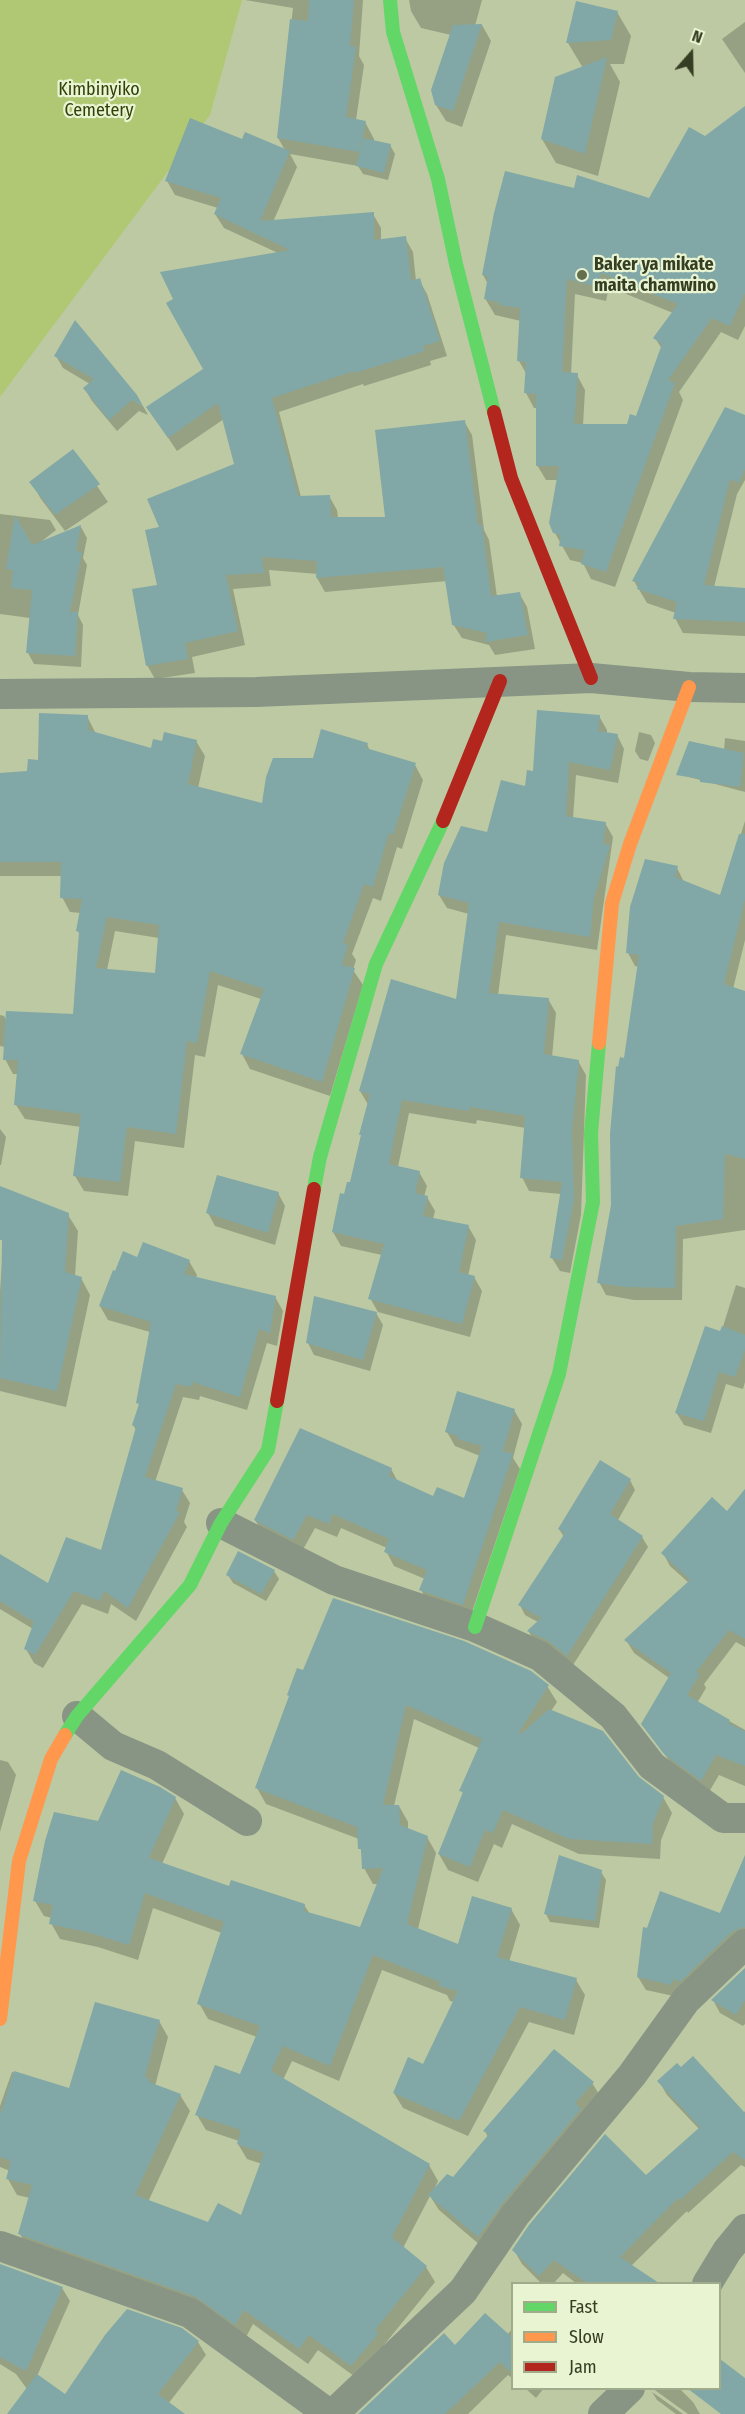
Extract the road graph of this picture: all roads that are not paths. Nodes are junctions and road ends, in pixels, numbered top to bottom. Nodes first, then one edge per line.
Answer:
1 (390, 0) edge
2 (591, 678) junction
3 (500, 681) junction
4 (689, 687) junction
5 (745, 688) edge
6 (0, 694) edge
7 (220, 1523) junction
8 (475, 1627) junction
9 (77, 1716) junction
10 (745, 1818) edge
11 (248, 1821) dead end
12 (745, 1944) edge
13 (0, 2019) edge
14 (745, 2229) edge
15 (0, 2246) edge
16 (708, 2282) edge
17 (628, 2390) edge
18 (331, 2414) edge
19 (603, 2414) edge

1 - 2 street
2 - 3 street
2 - 4 street
3 - 6 street
3 - 7 street
4 - 5 street
4 - 8 street
7 - 8 street
7 - 9 street
8 - 10 street
9 - 11 street
9 - 13 street
12 - 18 street
14 - 16 street
15 - 18 street
17 - 19 street

